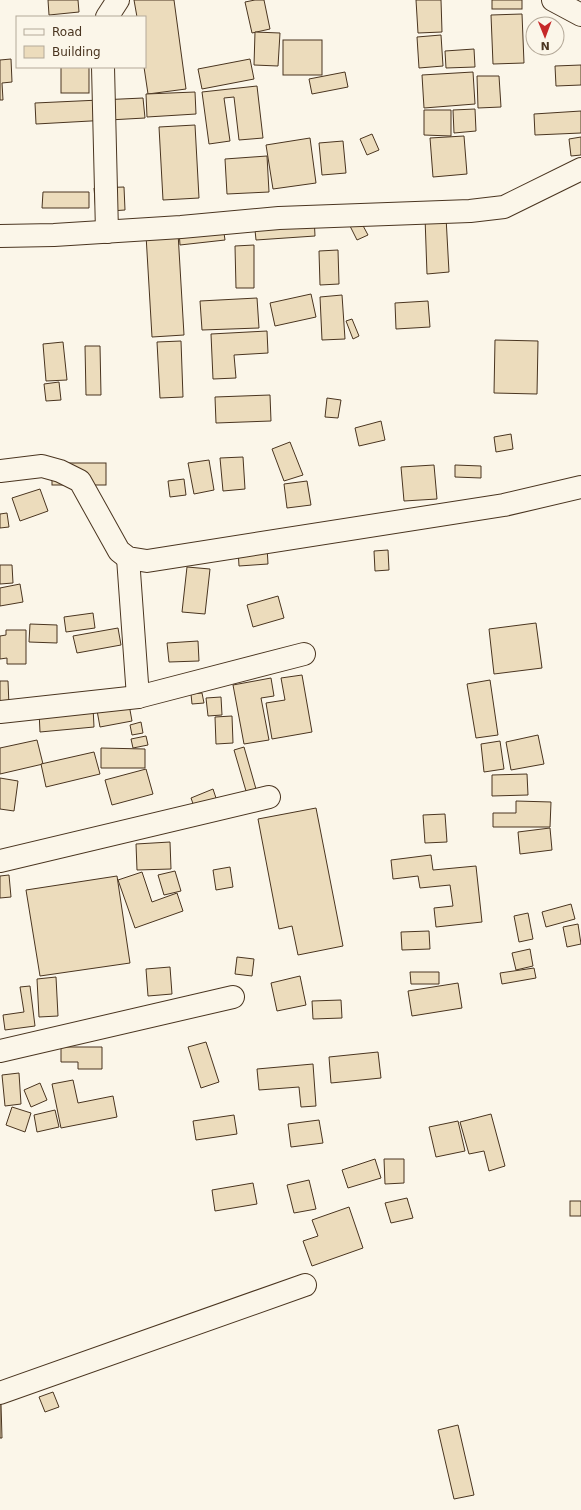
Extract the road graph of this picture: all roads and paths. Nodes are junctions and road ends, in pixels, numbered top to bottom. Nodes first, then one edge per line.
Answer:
1 (118, 0) edge
2 (554, 0) edge
3 (581, 15) edge
4 (108, 16) edge
5 (103, 68) edge
6 (581, 169) edge
7 (107, 232) junction
8 (0, 236) edge
9 (0, 471) edge
10 (581, 487) edge
11 (128, 558) junction
12 (304, 654) dead end
13 (138, 697) junction
14 (0, 712) edge
15 (269, 798) dead end
16 (0, 861) edge
17 (233, 997) dead end
18 (0, 1051) edge
19 (305, 1285) dead end
20 (0, 1393) edge

1 - 4 street
2 - 3 street
5 - 7 street
6 - 7 street
7 - 8 street
9 - 11 street
10 - 11 street
11 - 13 street
12 - 13 street
13 - 14 street
15 - 16 street
17 - 18 street
19 - 20 street

